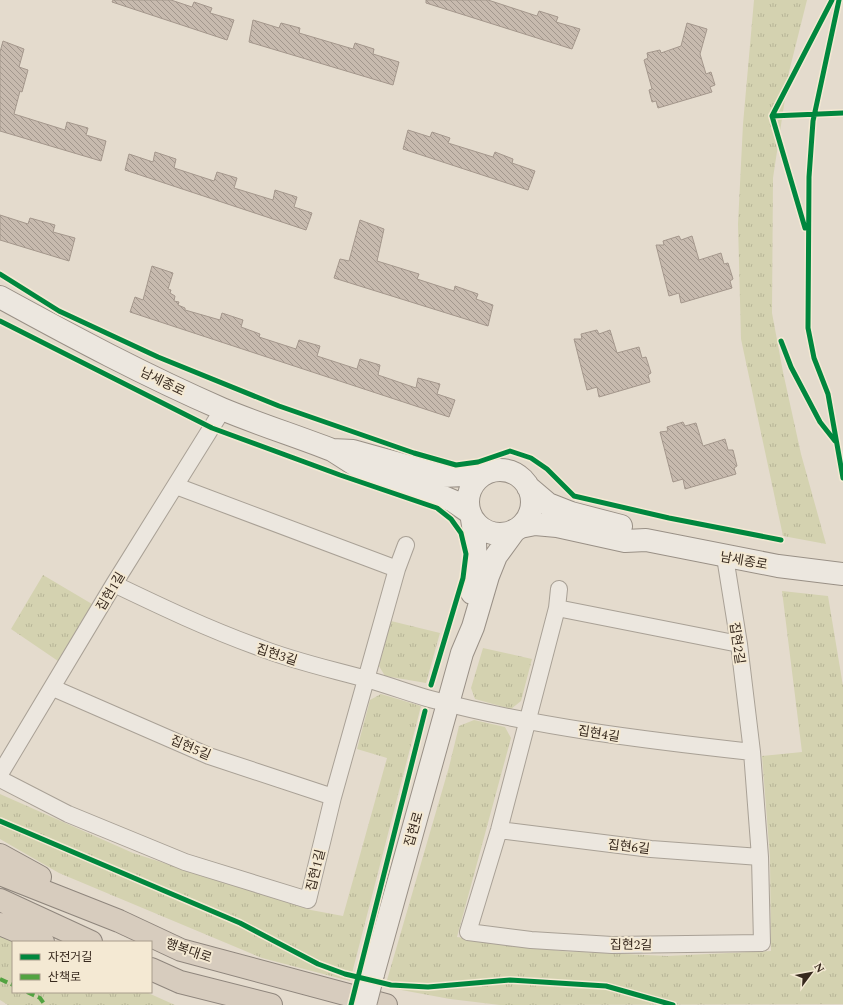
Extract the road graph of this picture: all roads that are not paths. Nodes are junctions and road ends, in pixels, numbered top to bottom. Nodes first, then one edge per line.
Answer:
1 (0, 297) edge
2 (223, 409) junction
3 (332, 450) junction
4 (484, 474) junction
5 (176, 486) junction
6 (528, 487) junction
7 (471, 516) junction
8 (517, 528) junction
9 (646, 540) junction
10 (406, 545) dead end
11 (725, 557) junction
12 (397, 569) junction
13 (834, 573) edge
14 (114, 584) junction
15 (559, 589) dead end
16 (557, 608) junction
17 (739, 644) junction
18 (462, 653) junction
19 (367, 679) junction
20 (53, 688) junction
21 (448, 703) junction
22 (527, 721) junction
23 (752, 752) junction
24 (0, 774) edge
25 (0, 779) edge
26 (333, 797) junction
27 (499, 830) junction
28 (0, 855) edge
29 (760, 857) junction
30 (0, 874) edge
31 (0, 900) edge
32 (119, 921) junction
33 (0, 924) edge
34 (41, 941) edge
35 (89, 941) edge
36 (152, 969) edge
37 (152, 976) edge
38 (180, 982) junction
39 (271, 1005) edge
40 (365, 1005) edge
41 (386, 1005) edge

1 - 2 street, 남세종로
2 - 3 street, 남세종로
2 - 5 street, 집현1길
3 - 4 street, 남세종로
3 - 7 street, 남세종로
4 - 6 street
4 - 7 street
5 - 12 street
5 - 14 street, 집현1길
6 - 8 street
6 - 9 street, 남세종로
7 - 8 street
7 - 18 street, 집현로
8 - 9 street, 남세종로
8 - 18 street, 집현로
9 - 11 street, 남세종로
10 - 12 street, 집현1길
11 - 13 street, 남세종로
11 - 17 street, 집현2길
12 - 19 street, 집현1길
14 - 19 street, 집현3길
14 - 20 street, 집현1길
15 - 16 street, 집현2길
16 - 17 street
16 - 22 street, 집현2길
17 - 23 street, 집현2길
18 - 21 street, 집현로
19 - 21 street, 집현3길
19 - 26 street, 집현1길
20 - 24 street, 집현1길
20 - 26 street, 집현5길
21 - 22 street, 집현4길
21 - 40 street, 집현로, bridge
22 - 23 street, 집현4길
22 - 27 street, 집현2길
23 - 29 street, 집현2길
25 - 26 street, 집현1길
27 - 29 street, 집현6길
27 - 29 street, 집현2길
28 - 32 highway
30 - 32 highway, 행복대로
31 - 35 highway
32 - 41 highway, 행복대로
33 - 34 highway
36 - 38 highway
37 - 38 highway
38 - 39 highway

